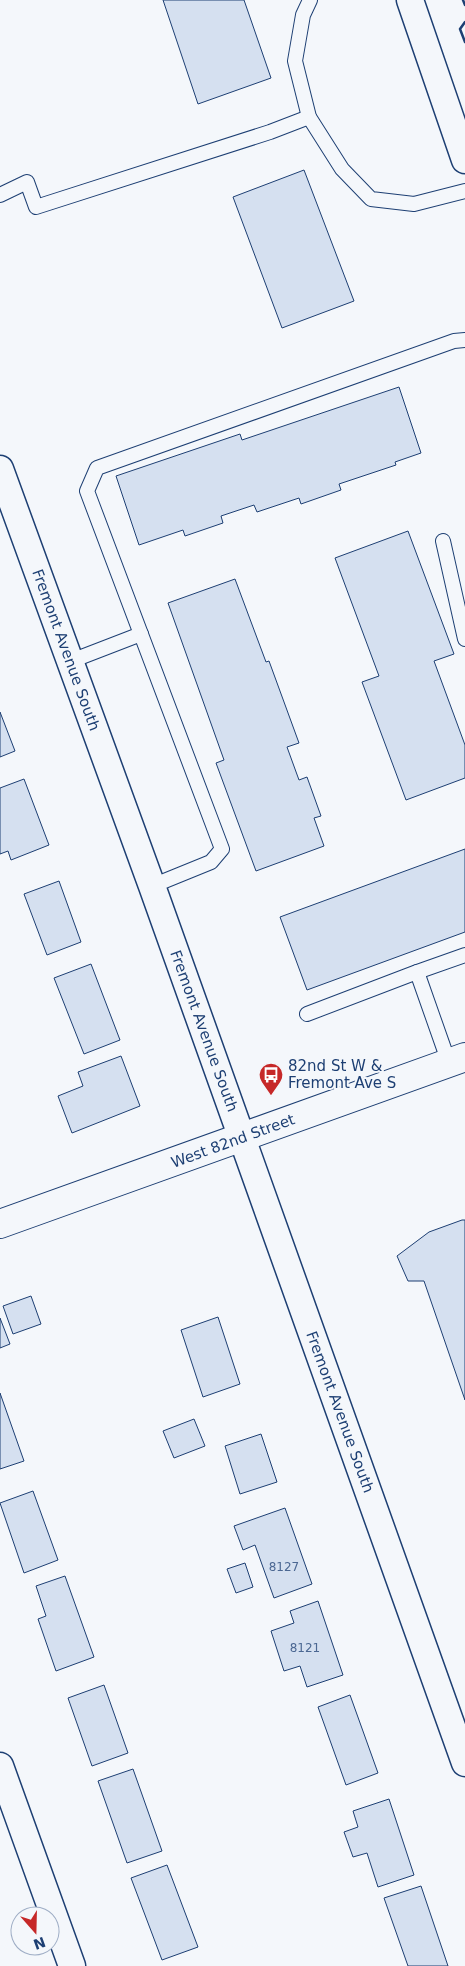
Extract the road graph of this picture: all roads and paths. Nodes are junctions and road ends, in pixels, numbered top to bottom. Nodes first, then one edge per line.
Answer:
1 (310, 0) edge
2 (410, 0) edge
3 (308, 117) junction
4 (465, 160) edge
5 (465, 191) edge
6 (0, 194) edge
7 (465, 340) edge
8 (0, 469) edge
9 (443, 541) dead end
10 (141, 634) junction
11 (465, 639) edge
12 (71, 661) junction
13 (152, 886) junction
14 (465, 955) edge
15 (417, 972) junction
16 (308, 1014) dead end
17 (457, 1060) edge
18 (242, 1138) junction
19 (0, 1224) edge
20 (465, 1763) edge
21 (0, 1766) edge
22 (72, 1966) edge

1 - 3 lane
2 - 4 street
3 - 5 lane
3 - 6 lane
7 - 10 lane
8 - 12 street, Fremont Avenue South
9 - 11 lane
10 - 12 lane
10 - 13 lane
12 - 13 street, Fremont Avenue South
13 - 18 street, Fremont Avenue South
14 - 15 lane
15 - 16 lane
15 - 17 lane
17 - 18 street, West 82nd Street
18 - 19 street, West 82nd Street
18 - 20 street, Fremont Avenue South
21 - 22 street

